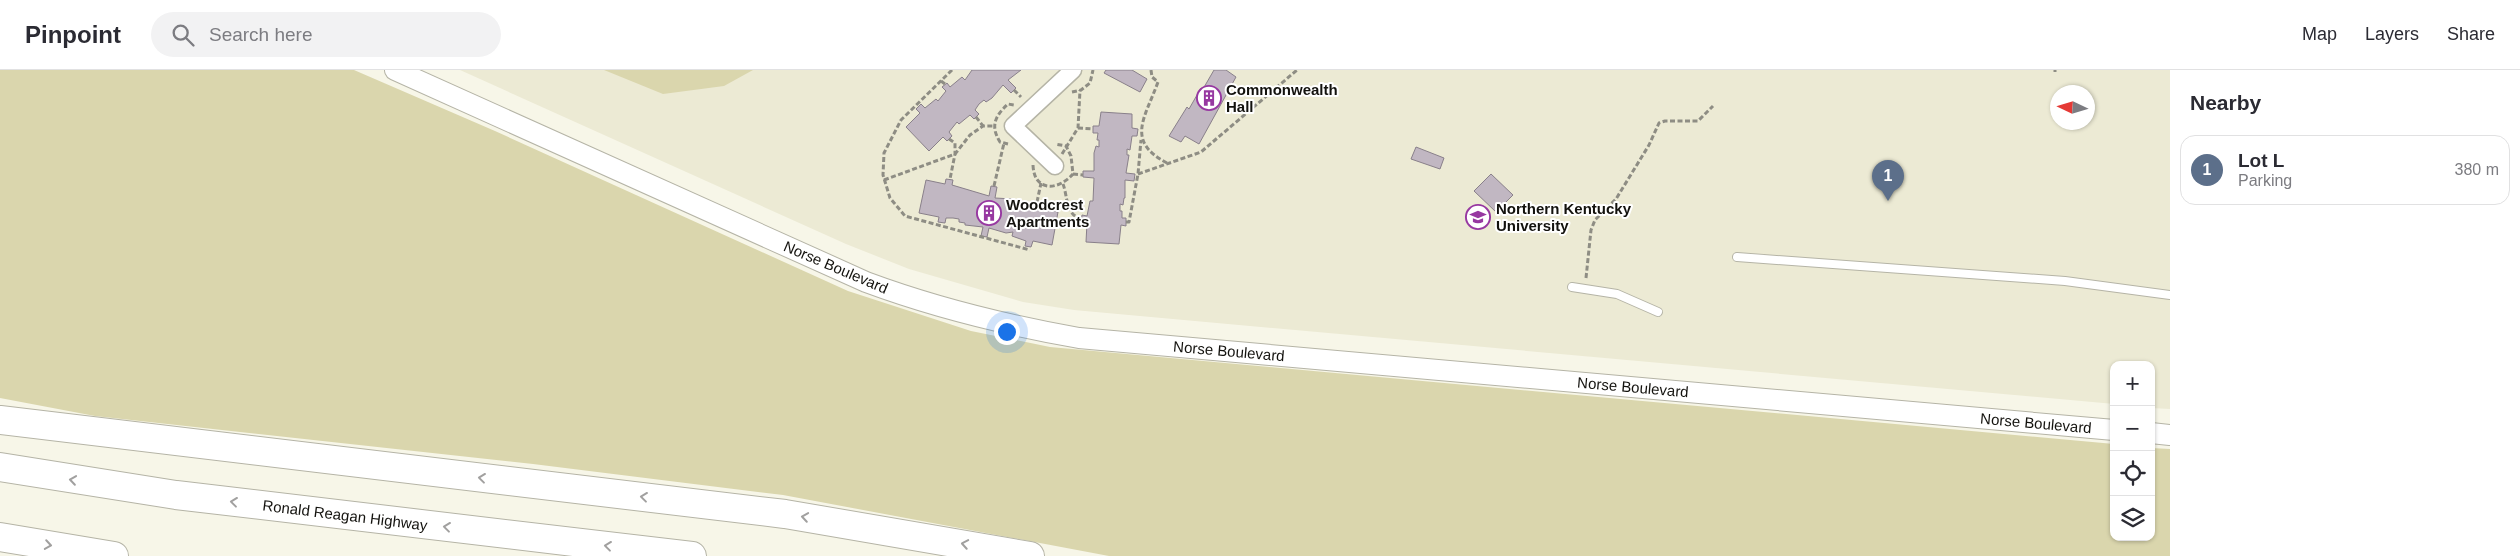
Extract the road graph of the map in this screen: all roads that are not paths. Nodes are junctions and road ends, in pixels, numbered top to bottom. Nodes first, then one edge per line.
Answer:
1 (395, 70) edge
2 (1072, 70) edge
3 (1056, 166) road end
4 (1737, 257) dead end
5 (1572, 287) dead end
6 (2170, 295) edge
7 (1658, 312) dead end
8 (0, 420) edge
9 (2110, 430) edge
10 (2155, 433) edge
11 (2170, 435) edge
12 (0, 468) edge
13 (0, 537) edge
14 (0, 556) edge
15 (5, 556) edge
16 (114, 556) edge
17 (692, 556) edge
18 (1030, 556) edge

1 - 9 street, Norse Boulevard
2 - 3 street
4 - 6 lane
5 - 7 lane
18 -> 8 highway
10 - 11 street
17 -> 12 highway, Ronald Reagan Highway
13 -> 16 highway
14 - 15 highway

